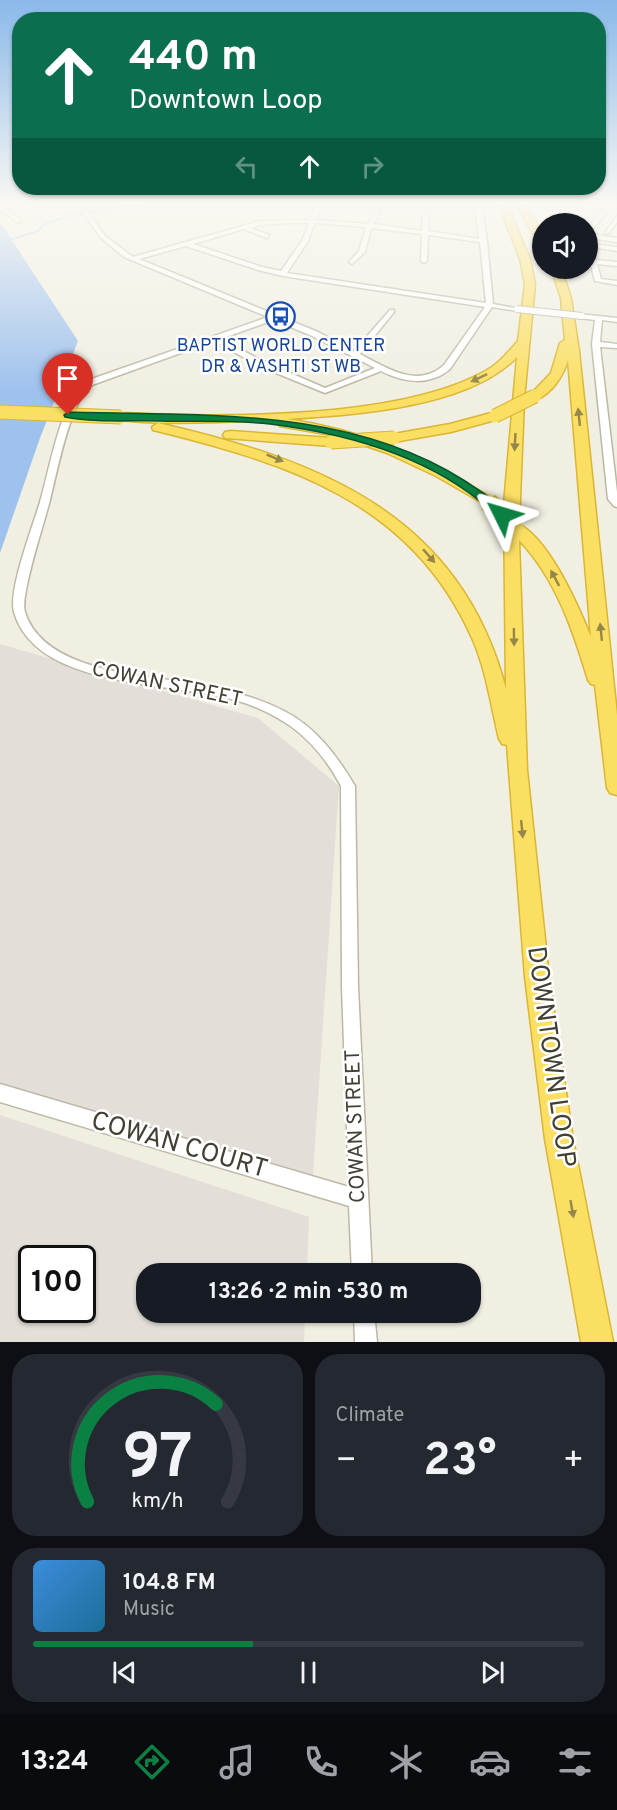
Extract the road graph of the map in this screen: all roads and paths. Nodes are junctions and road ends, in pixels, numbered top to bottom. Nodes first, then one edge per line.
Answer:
1 (148, 266) edge
2 (250, 266) edge
3 (289, 266) edge
4 (486, 266) edge
5 (526, 266) edge
6 (283, 274) junction
7 (617, 275) edge
8 (598, 278) joint
9 (562, 279) edge
10 (617, 283) edge
11 (490, 305) junction
12 (392, 311) dead end
13 (275, 317) junction
14 (599, 318) junction
15 (617, 320) edge
16 (568, 330) junction
17 (215, 339) junction
18 (524, 342) junction
19 (596, 344) junction
20 (617, 346) edge
21 (356, 354) junction
22 (382, 368) junction
23 (0, 412) edge
24 (0, 417) edge
25 (120, 420) junction
26 (155, 423) junction
27 (617, 504) edge
28 (607, 711) junction
29 (517, 770) junction
30 (617, 788) edge
31 (0, 1093) edge
32 (358, 1199) junction
33 (361, 1263) edge
34 (365, 1323) edge
35 (366, 1342) edge
36 (597, 1342) edge

1 - 13 street
2 - 6 street
3 - 6 street
4 - 11 street
5 - 18 highway
6 - 11 street
7 - 8 street
8 - 10 street
9 - 16 highway
11 - 14 street, bridge
11 - 22 street
12 - 21 street
13 - 17 street
13 - 21 street
14 - 15 street
14 - 19 street
16 - 26 highway, bridge
28 -> 16 highway
17 - 22 street
17 - 32 street, COWAN STREET
18 -> 26 highway
18 -> 29 highway
19 - 20 street
19 - 27 street
21 - 22 street
23 - 25 highway, bridge
24 - 25 highway
25 - 26 highway
28 -> 26 highway, bridge
26 -> 29 highway
28 - 30 highway
29 -> 36 highway, DOWNTOWN LOOP
31 - 32 street, COWAN COURT
32 - 33 street, COWAN STREET
34 - 35 street

